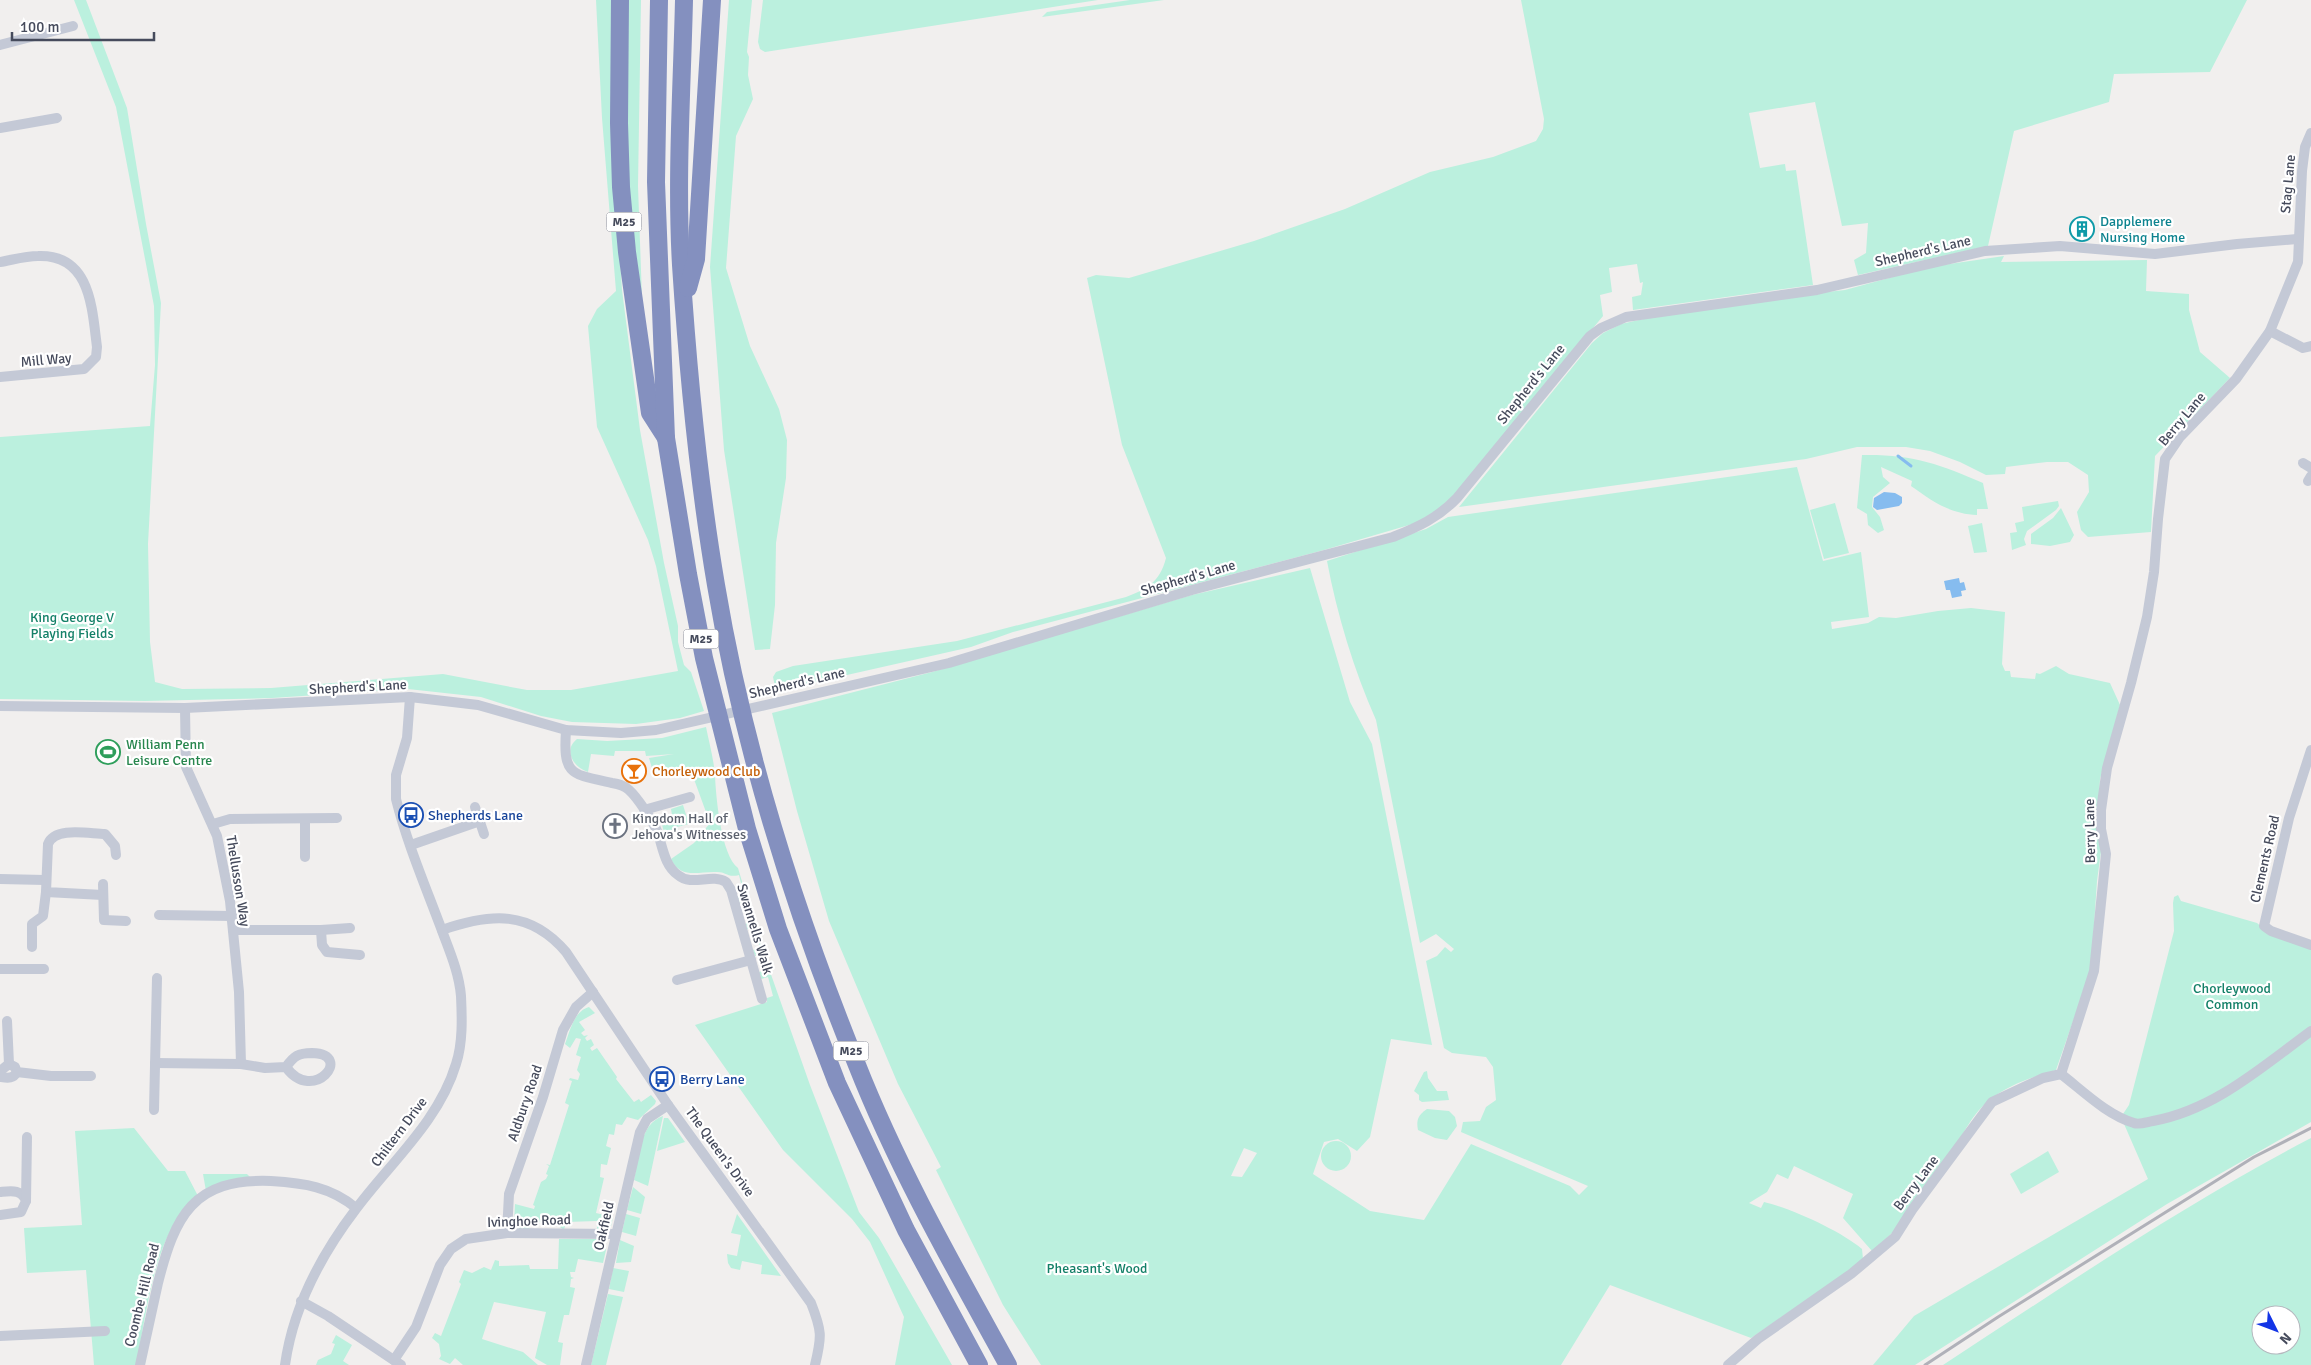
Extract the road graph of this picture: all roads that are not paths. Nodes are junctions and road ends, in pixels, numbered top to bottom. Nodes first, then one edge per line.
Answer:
1 (620, 0) edge
2 (659, 0) edge
3 (684, 0) edge
4 (712, 0) edge
5 (69, 24) dead end
6 (0, 46) edge
7 (57, 118) dead end
8 (0, 128) edge
9 (2311, 133) edge
10 (2297, 239) junction
11 (0, 262) edge
12 (684, 302) junction
13 (2270, 331) junction
14 (2311, 346) edge
15 (0, 378) edge
16 (666, 438) junction
17 (410, 697) junction
18 (0, 706) edge
19 (185, 708) junction
20 (566, 730) junction
21 (2311, 750) edge
22 (690, 797) dead end
23 (475, 807) dead end
24 (644, 810) junction
25 (337, 818) dead end
26 (305, 819) junction
27 (480, 821) junction
28 (213, 824) junction
29 (484, 834) dead end
30 (411, 845) junction
31 (116, 855) dead end
32 (305, 857) dead end
33 (0, 880) edge
34 (46, 880) junction
35 (103, 884) dead end
36 (46, 892) junction
37 (103, 895) junction
38 (159, 915) dead end
39 (232, 916) junction
40 (126, 921) dead end
41 (350, 928) dead end
42 (232, 930) junction
43 (321, 930) junction
44 (442, 930) junction
45 (2311, 945) edge
46 (32, 947) dead end
47 (360, 955) dead end
48 (751, 960) junction
49 (0, 969) edge
50 (44, 969) dead end
51 (157, 978) dead end
52 (677, 980) dead end
53 (593, 992) junction
54 (762, 999) dead end
55 (8, 1021) dead end
56 (2311, 1031) edge
57 (155, 1063) junction
58 (241, 1064) junction
59 (286, 1067) dead end
60 (13, 1068) junction
61 (0, 1070) edge
62 (2061, 1074) junction
63 (91, 1076) dead end
64 (0, 1077) edge
65 (668, 1105) junction
66 (154, 1110) dead end
67 (27, 1137) dead end
68 (0, 1192) edge
69 (26, 1201) junction
70 (356, 1208) junction
71 (0, 1215) edge
72 (507, 1232) junction
73 (616, 1234) junction
74 (301, 1301) junction
75 (105, 1331) dead end
76 (0, 1336) edge
77 (398, 1363) edge
78 (140, 1365) edge
79 (285, 1365) edge
80 (586, 1365) edge
81 (815, 1365) edge
82 (979, 1365) edge
83 (1008, 1365) edge
84 (1728, 1365) edge

1 - 16 highway, M25
2 - 16 highway, M25
3 - 12 highway, M25
4 - 12 highway, M25
5 - 6 street
7 - 8 street
9 - 10 street, Stag Lane
10 - 13 street, Berry Lane
10 - 20 street, Shepherd's Lane
11 - 15 street, Mill Way
12 - 83 highway, M25
13 - 14 street
13 - 62 street, Berry Lane
16 - 82 highway, M25
17 - 19 street, Shepherd's Lane
17 - 20 street, Shepherd's Lane
17 - 30 street, Chiltern Drive
18 - 19 street, Shepherd's Lane
19 - 28 street, Thellusson Way
20 - 24 street, Swannells Walk
21 - 45 street, Clements Road
22 - 24 street
23 - 27 street
24 - 48 street, Swannells Walk
25 - 26 street
26 - 28 street
26 - 32 street
27 - 29 street
27 - 30 street
28 - 39 street, Thellusson Way
30 - 44 street, Chiltern Drive
31 - 34 street
33 - 34 street
34 - 36 street
35 - 37 street
36 - 37 street
36 - 46 street
37 - 40 street
38 - 39 street
39 - 42 street, Thellusson Way
41 - 43 street
42 - 43 street
42 - 58 street, Thellusson Way
43 - 47 street
44 - 53 street, The Queen's Drive
44 - 70 street, Chiltern Drive
48 - 52 street
48 - 54 street, Swannells Walk
49 - 50 street
51 - 57 street
53 - 65 street, The Queen's Drive
53 - 72 street, Aldbury Road
55 - 60 street
56 - 62 street
57 - 58 street
57 - 66 street
58 - 59 street
60 - 61 street
60 - 63 street
60 - 64 street
62 - 84 street, Berry Lane
65 - 73 street, Oakfield
65 - 81 street, The Queen's Drive
67 - 69 street
68 - 69 street
69 - 71 street
70 - 74 street, Chiltern Drive
70 - 78 street, Coombe Hill Road
72 - 73 street, Ivinghoe Road
72 - 77 street, Ivinghoe Road
73 - 80 street, Oakfield
74 - 77 street
74 - 79 street, Chiltern Drive
75 - 76 street

